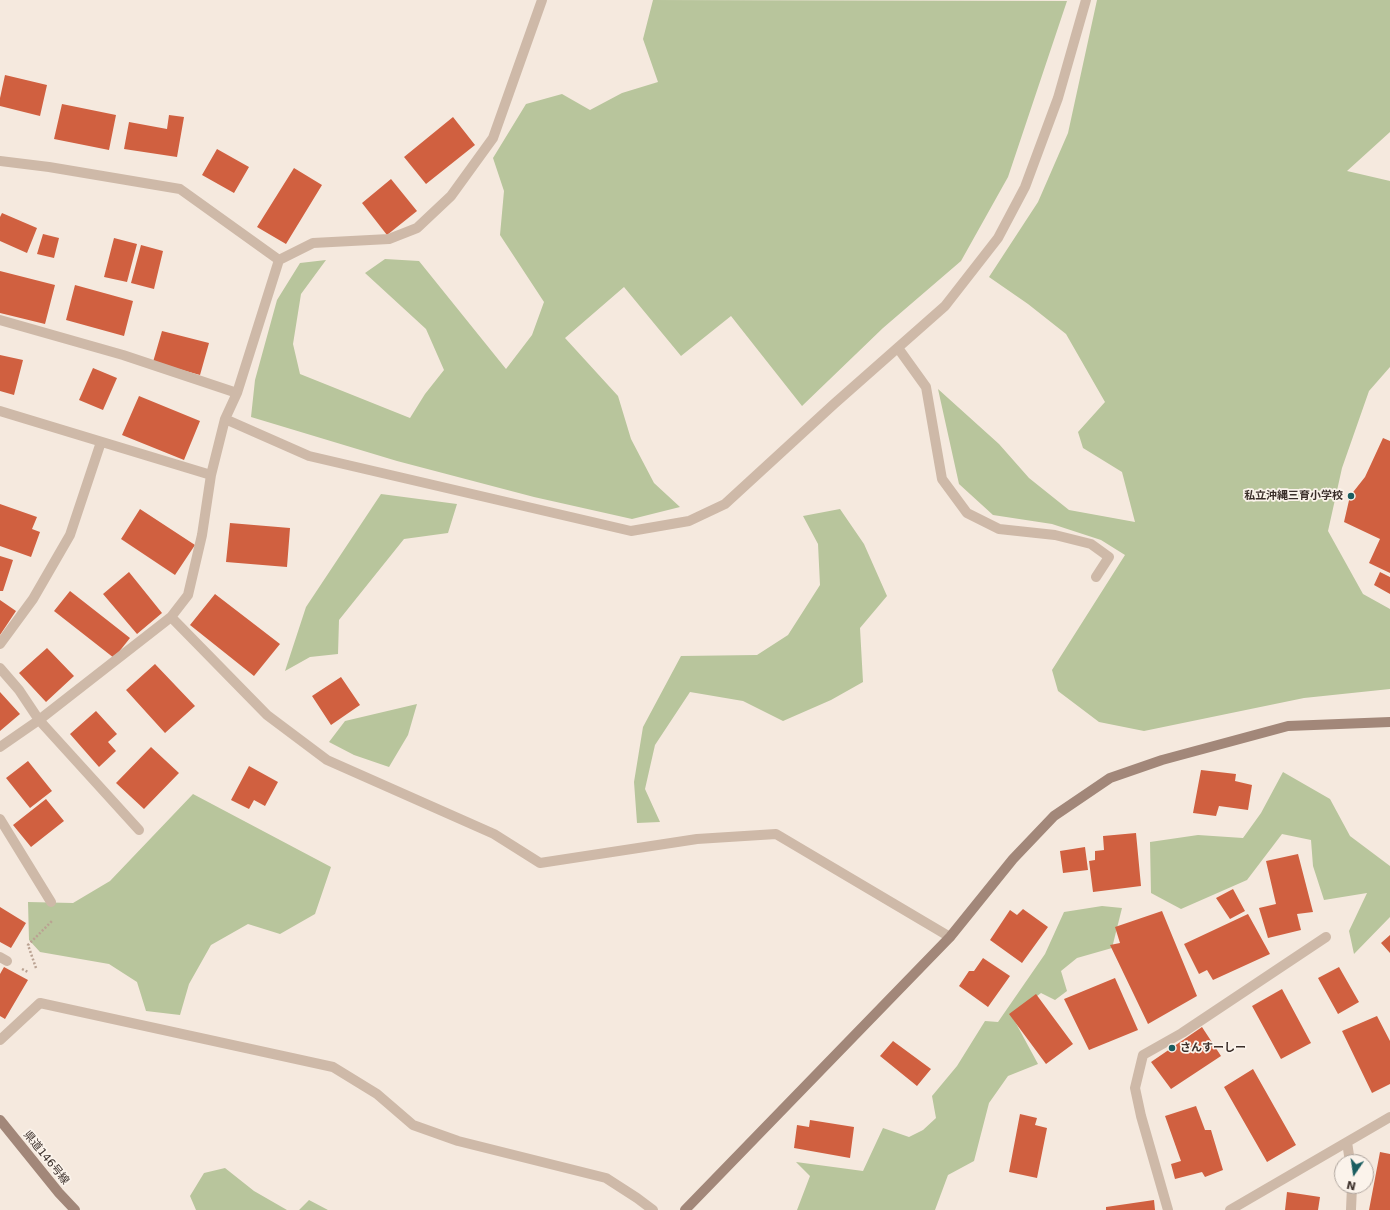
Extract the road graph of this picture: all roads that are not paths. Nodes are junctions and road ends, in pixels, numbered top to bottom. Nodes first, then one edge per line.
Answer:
1 (542, 0) edge
2 (1086, 0) edge
3 (0, 161) edge
4 (279, 260) junction
5 (0, 320) edge
6 (898, 348) junction
7 (237, 392) junction
8 (0, 411) edge
9 (226, 419) junction
10 (101, 442) junction
11 (211, 475) junction
12 (1096, 577) dead end
13 (171, 617) junction
14 (0, 644) edge
15 (0, 668) edge
16 (39, 720) junction
17 (1390, 722) edge
18 (0, 747) edge
19 (0, 819) edge
20 (139, 830) dead end
21 (51, 902) road end
22 (950, 937) junction
23 (1326, 937) dead end
24 (0, 1040) edge
25 (1390, 1117) edge
26 (0, 1120) edge
27 (1347, 1142) junction
28 (1349, 1154) edge
29 (1352, 1194) edge
30 (75, 1210) edge
31 (653, 1210) edge
32 (685, 1210) edge
33 (1168, 1210) edge
34 (1230, 1210) edge
35 (1351, 1210) edge

1 - 4 street
2 - 6 street
3 - 4 street
4 - 7 street
5 - 7 street
6 - 9 street
6 - 12 street
7 - 9 street
8 - 10 street
9 - 11 street
10 - 11 street
10 - 14 street
11 - 13 street
13 - 16 street
13 - 22 street
15 - 16 street
16 - 18 street
16 - 20 street
17 - 22 street
19 - 21 street
22 - 32 street
23 - 33 street
24 - 31 street
25 - 27 street
26 - 30 street, 県道146号線
27 - 28 street
27 - 34 street
29 - 35 street

